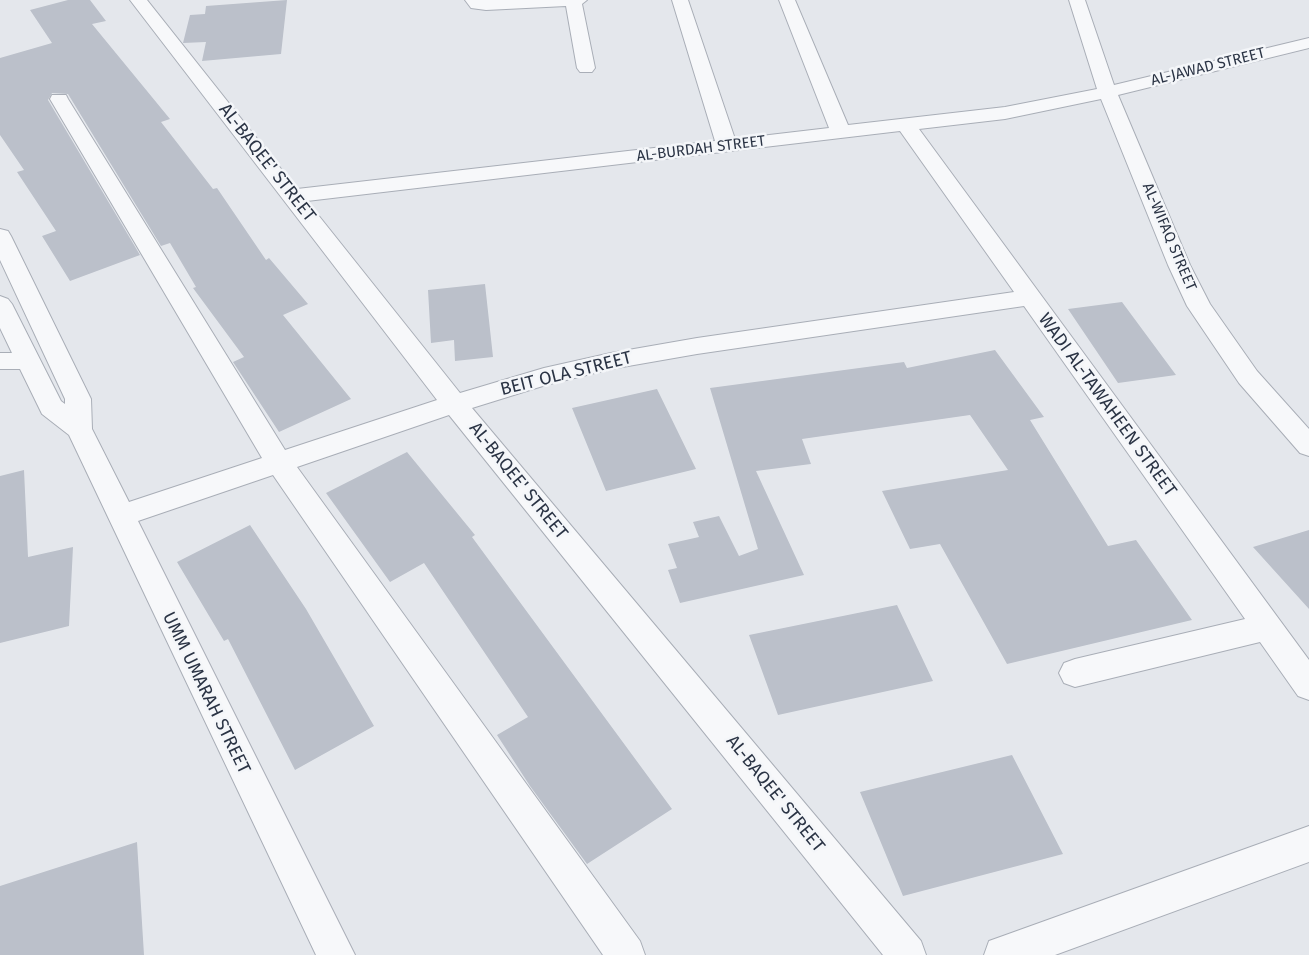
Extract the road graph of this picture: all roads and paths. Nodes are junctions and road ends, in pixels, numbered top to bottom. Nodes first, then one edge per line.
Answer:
1 (138, 0) edge
2 (473, 0) edge
3 (573, 0) edge
4 (579, 0) edge
5 (680, 0) edge
6 (787, 0) edge
7 (1077, 0) edge
8 (1309, 44) edge
9 (586, 68) dead end
10 (1108, 92) junction
11 (59, 99) dead end
12 (906, 125) junction
13 (841, 133) junction
14 (728, 146) junction
15 (293, 196) junction
16 (1, 241) edge
17 (16, 268) junction
18 (0, 287) edge
19 (1028, 298) junction
20 (0, 304) edge
21 (0, 361) edge
22 (28, 361) junction
23 (454, 404) junction
24 (79, 430) junction
25 (1309, 446) edge
26 (278, 461) junction
27 (120, 516) junction
28 (1268, 627) junction
29 (1075, 672) dead end
30 (1309, 686) edge
31 (1309, 844) edge
32 (336, 955) edge
33 (626, 955) edge
34 (907, 955) edge
35 (1003, 955) edge

1 - 15 street, AL-BAQEE' STREET
2 - 3 street
3 - 4 street
3 - 9 street
5 - 14 street
6 - 13 street
7 - 10 street, AL-WIFAQ STREET
8 - 10 street, AL-JAWAD STREET
10 - 12 street, AL-BURDAH STREET
10 - 25 street, AL-WIFAQ STREET
11 - 26 street
12 - 13 street, AL-BURDAH STREET
12 - 19 street, WADI AL-TAWAHEEN STREET
13 - 14 street, AL-BURDAH STREET
14 - 15 street, AL-BURDAH STREET
15 - 23 street, AL-BAQEE' STREET
16 - 17 street, UMM UMARAH STREET
17 - 18 street
17 - 24 street, UMM UMARAH STREET
19 - 23 street, BEIT OLA STREET
19 - 28 street, WADI AL-TAWAHEEN STREET
20 - 22 street, UMM UMARAH STREET
21 - 22 street
22 - 24 street, UMM UMARAH STREET
23 - 26 street, BEIT OLA STREET
23 - 34 street, AL-BAQEE' STREET
24 - 27 street, UMM UMARAH STREET
26 - 27 street, BEIT OLA STREET
26 - 33 street
27 - 32 street, UMM UMARAH STREET
28 - 29 street
28 - 30 street, WADI AL-TAWAHEEN STREET
31 - 35 street

